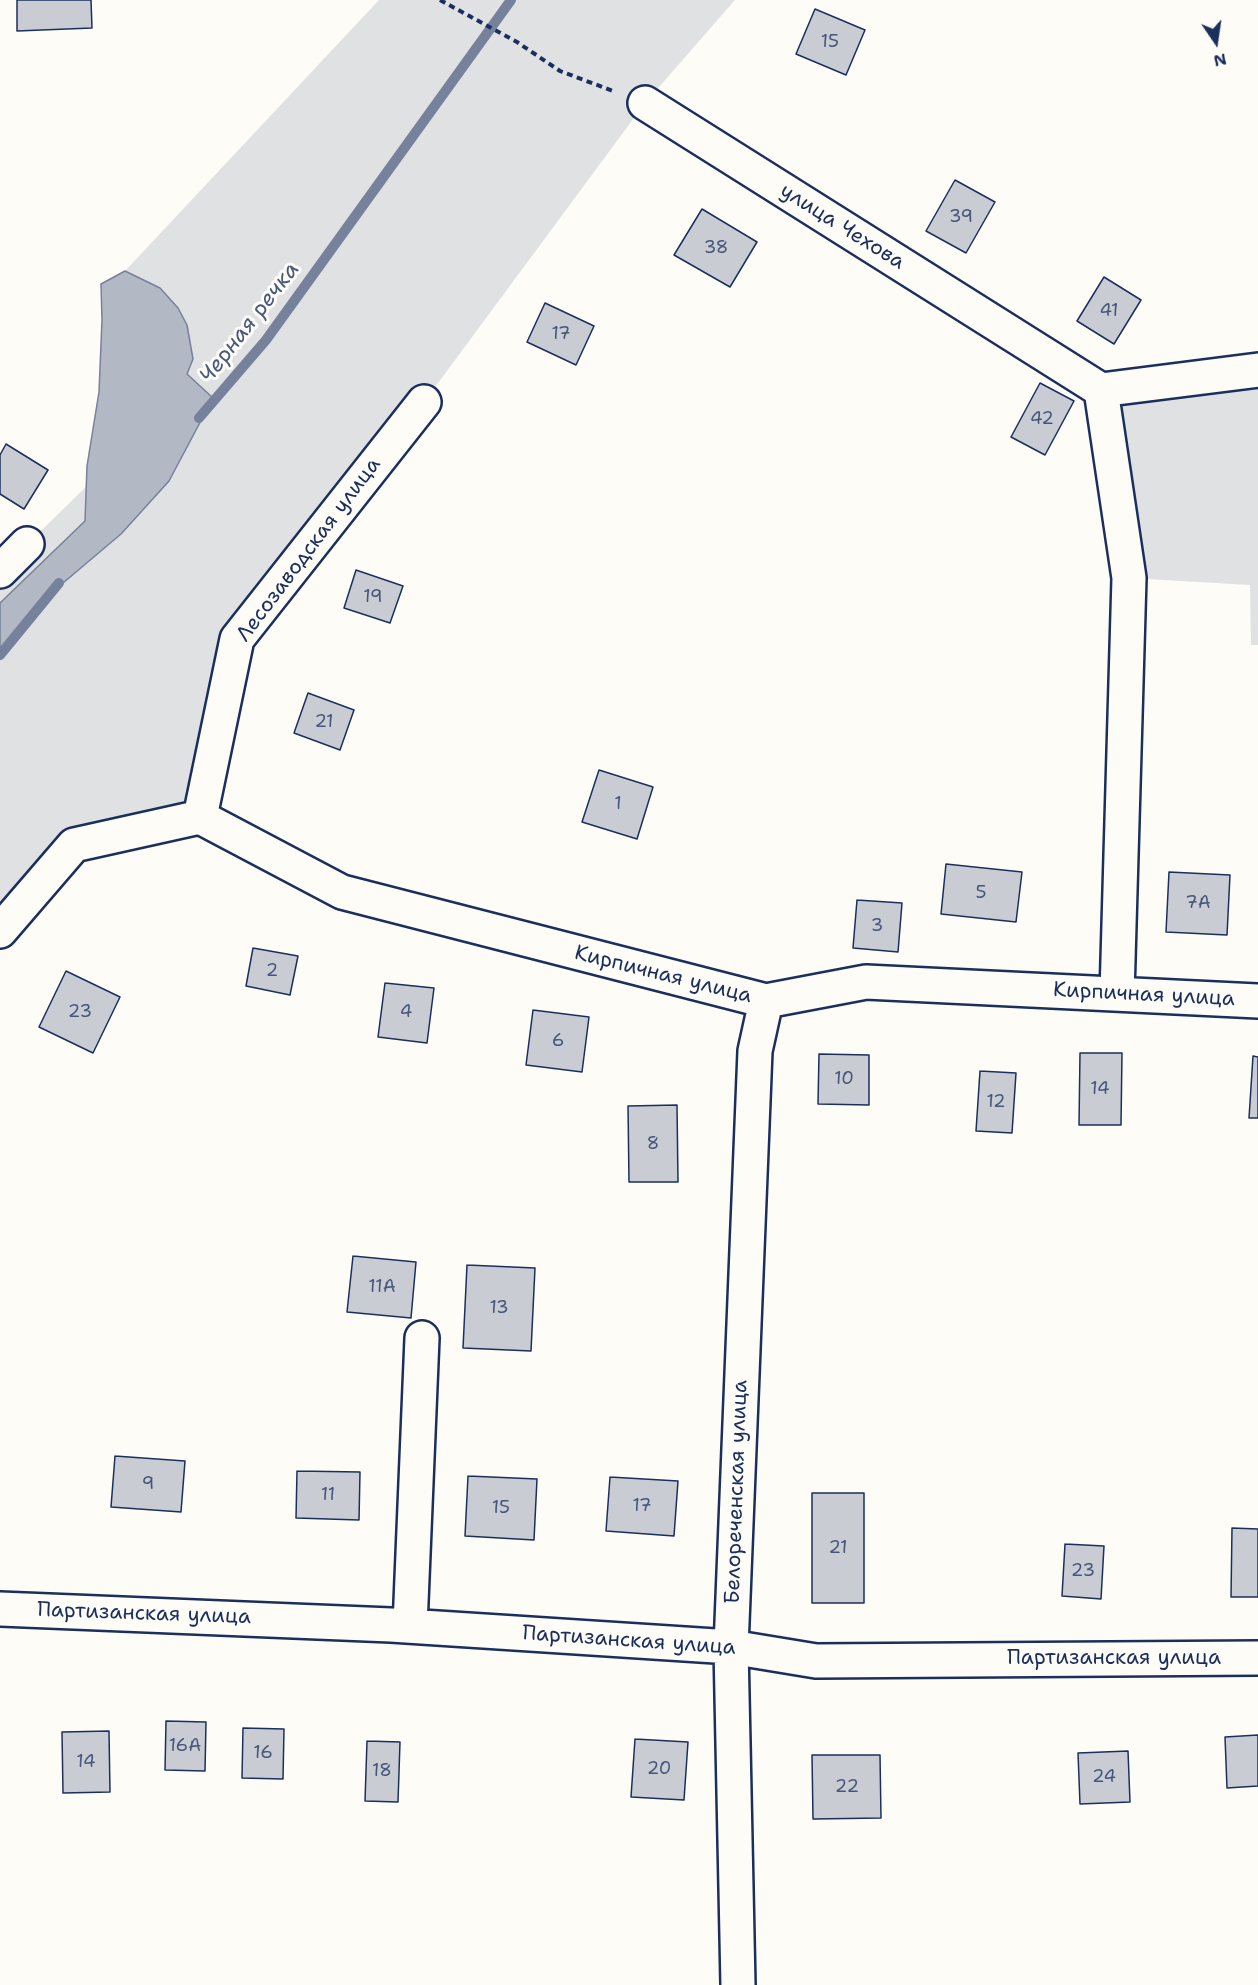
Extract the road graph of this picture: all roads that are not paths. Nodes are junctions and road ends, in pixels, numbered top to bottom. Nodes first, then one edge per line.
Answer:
1 (645, 103) road end
2 (1258, 370) edge
3 (1101, 390) junction
4 (424, 402) dead end
5 (27, 544) dead end
6 (0, 571) edge
7 (200, 817) junction
8 (0, 931) edge
9 (1117, 994) junction
10 (766, 1001) junction
11 (1258, 1001) edge
12 (422, 1338) dead end
13 (0, 1608) edge
14 (410, 1626) junction
15 (731, 1647) junction
16 (1258, 1658) edge
17 (738, 1985) edge

1 - 3 street, улица Чехова
2 - 3 street
3 - 9 street
4 - 7 street, Лесозаводская улица
5 - 6 street
7 - 8 street
7 - 10 street, Кирпичная улица
9 - 10 street, Кирпичная улица
9 - 11 street, Кирпичная улица
10 - 15 street, Белореченская улица
12 - 14 street
13 - 14 street, Партизанская улица
14 - 15 street, Партизанская улица
15 - 16 street, Партизанская улица
15 - 17 street, Белореченская улица

